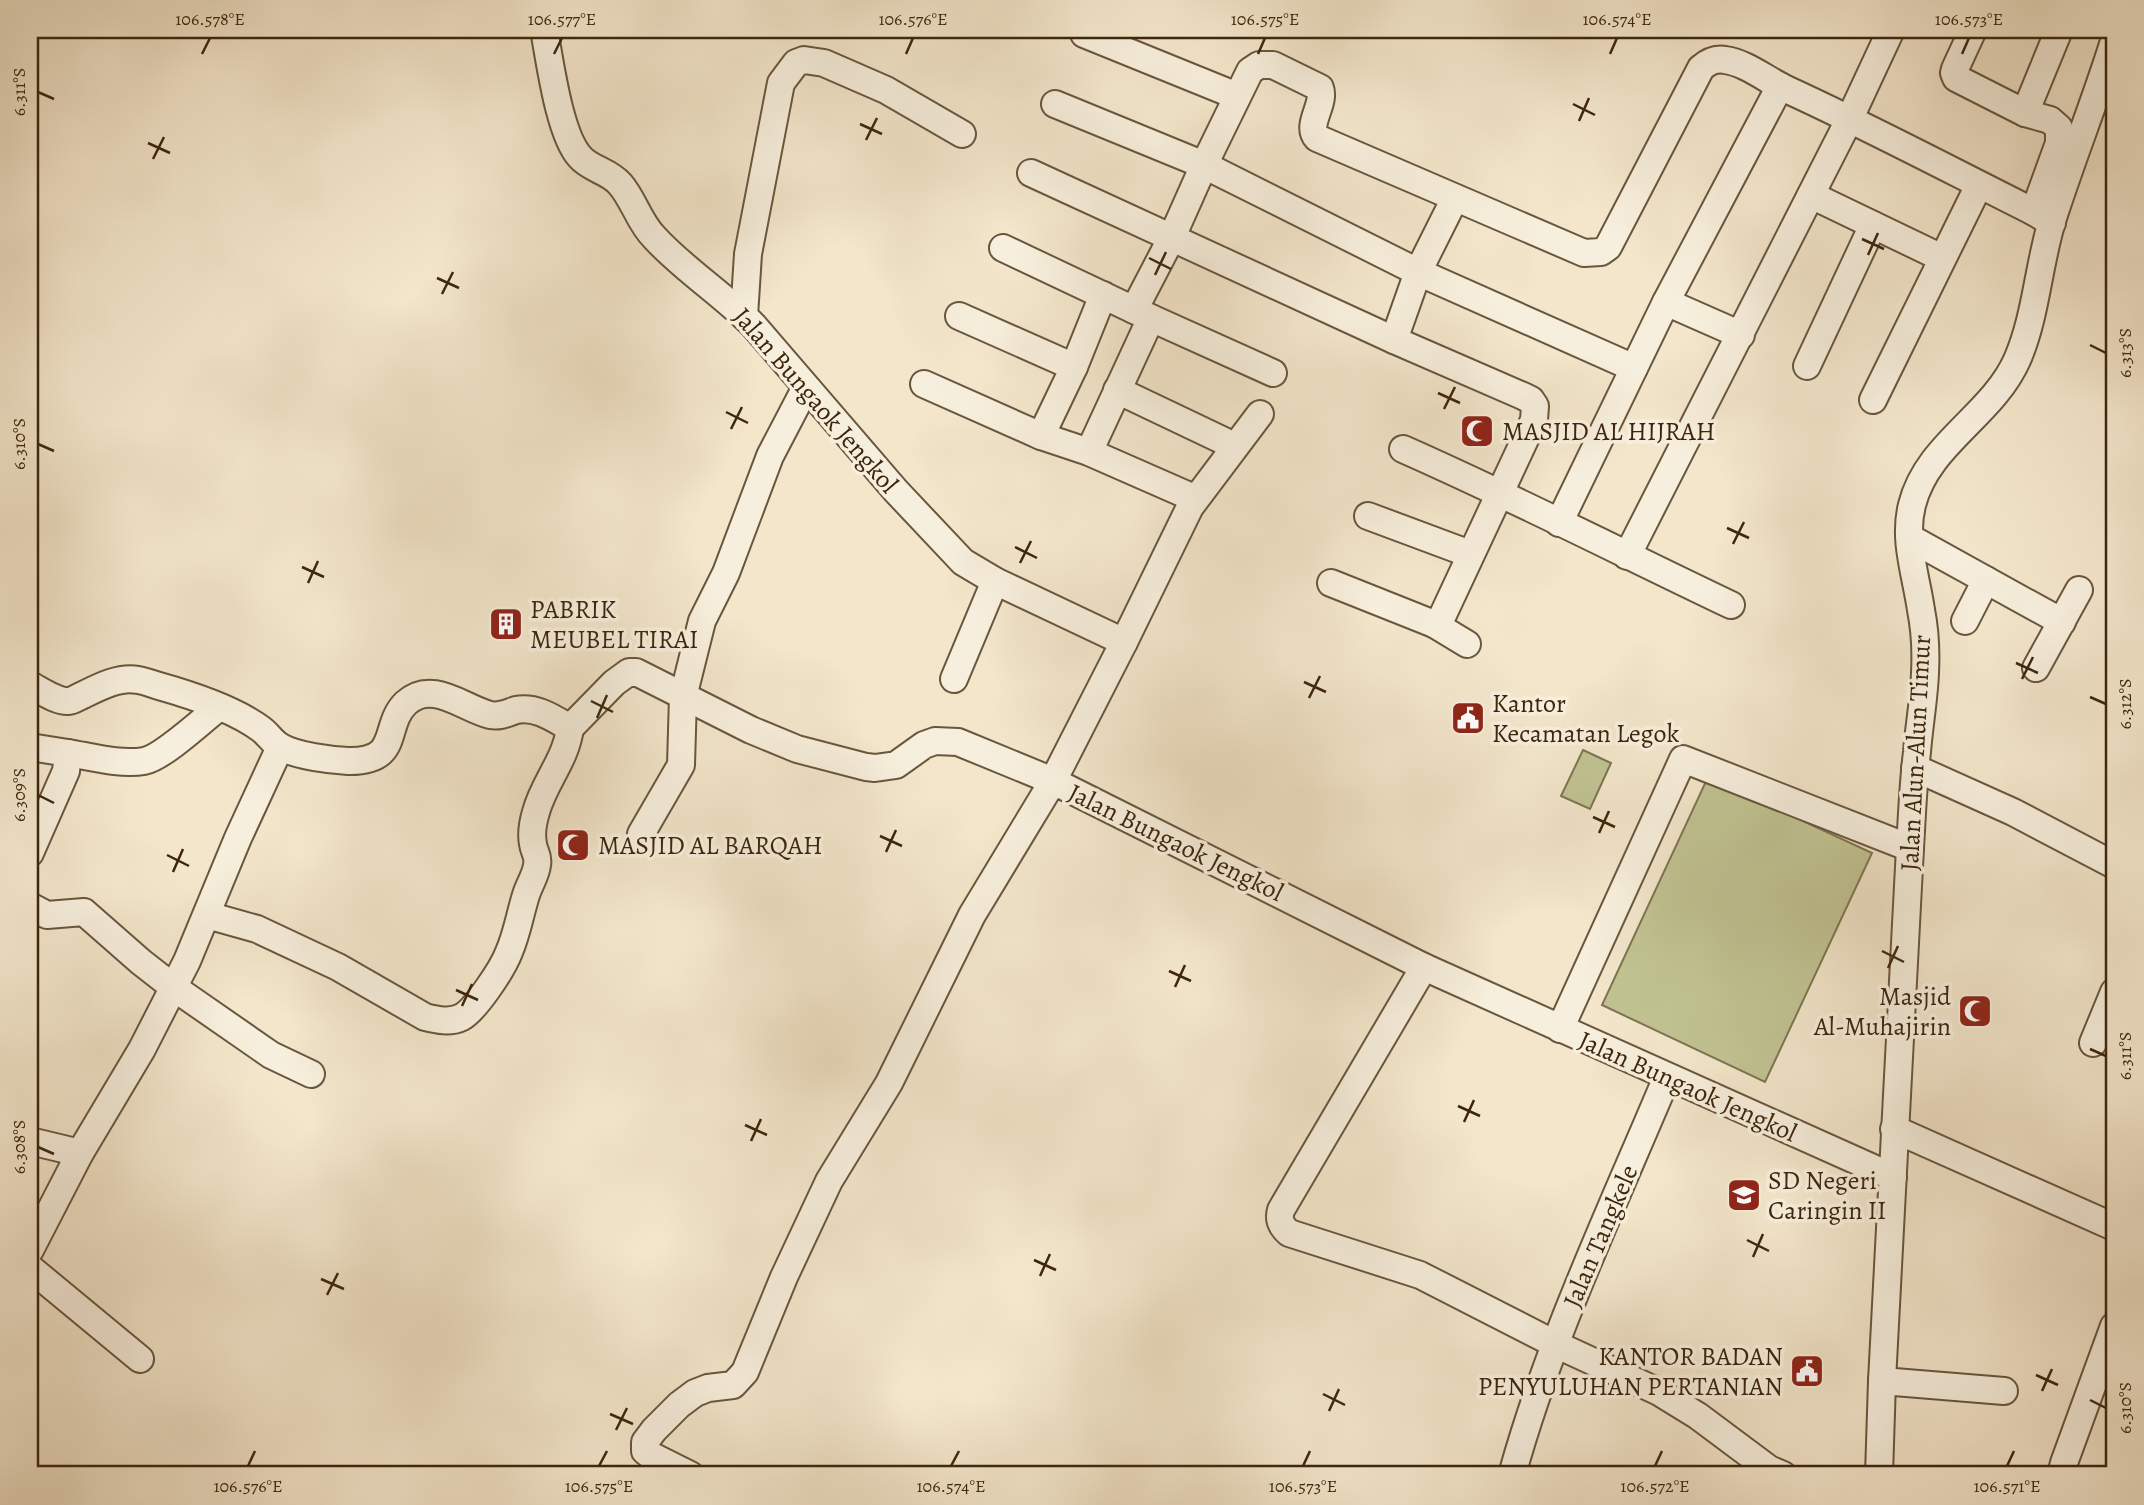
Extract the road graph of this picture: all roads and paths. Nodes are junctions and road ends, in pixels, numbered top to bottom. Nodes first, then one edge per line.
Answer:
1 (544, 30) edge
2 (1891, 30) edge
3 (1973, 30) edge
4 (2059, 30) edge
5 (1084, 34) dead end
6 (2114, 41) edge
7 (1780, 86) junction
8 (1237, 96) junction
9 (2106, 99) edge
10 (1055, 104) dead end
11 (2025, 113) junction
12 (1850, 118) junction
13 (962, 134) dead end
14 (1204, 165) junction
15 (1031, 173) dead end
16 (1979, 185) junction
17 (1811, 195) junction
18 (1455, 198) junction
19 (2043, 217) junction
20 (1873, 225) junction
21 (1172, 237) junction
22 (1003, 248) dead end
23 (1942, 258) junction
24 (1418, 272) junction
25 (1103, 295) junction
26 (1665, 302) junction
27 (1142, 314) junction
28 (744, 316) junction
29 (958, 316) dead end
30 (1741, 335) junction
31 (1394, 340) junction
32 (1807, 366) dead end
33 (1074, 367) junction
34 (1634, 368) junction
35 (1273, 373) dead end
36 (924, 384) dead end
37 (806, 387) junction
38 (1117, 390) junction
39 (1873, 400) dead end
40 (1260, 414) dead end
41 (1041, 436) junction
42 (1224, 442) dead end
43 (1403, 449) dead end
44 (1089, 452) junction
45 (1499, 492) junction
46 (1187, 495) dead end
47 (1368, 516) dead end
48 (1559, 523) junction
49 (1910, 538) junction
50 (1470, 554) junction
51 (1627, 556) junction
52 (1986, 580) junction
53 (995, 581) junction
54 (1331, 583) dead end
55 (2079, 590) dead end
56 (1731, 605) dead end
57 (1965, 621) dead end
58 (2062, 622) junction
59 (1434, 624) junction
60 (1124, 642) junction
61 (1467, 644) dead end
62 (2036, 668) dead end
63 (954, 679) dead end
64 (30, 685) edge
65 (683, 697) junction
66 (219, 707) junction
67 (570, 728) junction
68 (30, 747) edge
69 (280, 747) junction
70 (68, 753) junction
71 (1915, 768) junction
72 (1053, 781) junction
73 (641, 834) dead end
74 (1910, 848) junction
75 (30, 853) edge
76 (2114, 864) edge
77 (30, 906) edge
78 (207, 915) junction
79 (1424, 967) junction
80 (173, 987) junction
81 (2114, 992) edge
82 (1560, 1028) junction
83 (2093, 1043) dead end
84 (311, 1074) dead end
85 (1667, 1077) junction
86 (1894, 1129) junction
87 (30, 1141) edge
88 (80, 1153) junction
89 (1893, 1177) junction
90 (2113, 1225) edge
91 (30, 1250) edge
92 (30, 1268) edge
93 (2114, 1326) edge
94 (1555, 1344) junction
95 (140, 1359) dead end
96 (1882, 1381) junction
97 (2004, 1391) dead end
98 (691, 1475) edge
99 (1512, 1475) edge
100 (1783, 1475) edge
101 (1879, 1475) edge
102 (2061, 1475) edge

1 - 28 street, Jalan Bungaok Jengkol
2 - 12 street
3 - 11 street
4 - 11 street
5 - 8 street
6 - 9 street, Jalan Alun-Alun Timur
7 - 12 street
7 - 18 street
7 - 26 street
8 - 14 street
8 - 18 street
9 - 19 street, Jalan Alun-Alun Timur
10 - 14 street
11 - 19 street
12 - 16 street
12 - 17 street
13 - 28 street
14 - 21 street
14 - 24 street
15 - 21 street
16 - 19 street
16 - 23 street
17 - 20 street
17 - 30 street
18 - 24 street
19 - 49 street, Jalan Alun-Alun Timur
20 - 23 street
20 - 32 street
21 - 27 street
21 - 31 street
22 - 25 street
23 - 39 street
24 - 31 street
24 - 34 street
25 - 27 street
25 - 33 street
26 - 30 street
26 - 34 street
27 - 35 street
27 - 38 street
28 - 37 street, Jalan Bungaok Jengkol
29 - 33 street
30 - 51 street
31 - 45 street
33 - 41 street
34 - 48 street
36 - 41 street
37 - 53 street, Jalan Bungaok Jengkol
37 - 65 street
38 - 42 street
38 - 44 street
40 - 60 street
41 - 44 street
43 - 45 street
44 - 46 street
45 - 48 street
45 - 50 street
47 - 50 street
48 - 51 street
49 - 52 street
49 - 71 street, Jalan Alun-Alun Timur
50 - 59 street
51 - 56 street
52 - 57 street
52 - 58 street
53 - 60 street, Jalan Bungaok Jengkol
53 - 63 street
54 - 59 street
55 - 58 street
58 - 62 street
59 - 61 street
60 - 72 street, Jalan Bungaok Jengkol
64 - 66 street
65 - 67 street
65 - 72 street
65 - 73 street
66 - 69 street
66 - 70 street
67 - 69 street
67 - 78 street
68 - 70 street
69 - 78 street
70 - 75 street
71 - 74 street, Jalan Alun-Alun Timur
71 - 76 street
72 - 79 street, Jalan Bungaok Jengkol
72 - 98 street
74 - 82 street
74 - 86 street, Jalan Alun-Alun Timur
77 - 80 street
78 - 80 street
79 - 82 street, Jalan Bungaok Jengkol
79 - 94 street
80 - 84 street
80 - 88 street
81 - 83 street
82 - 85 street, Jalan Bungaok Jengkol
85 - 89 street, Jalan Bungaok Jengkol
85 - 94 street, Jalan Tangkele
86 - 89 street, Jalan Alun-Alun Timur
86 - 90 street
87 - 88 street
88 - 91 street
89 - 96 street, Jalan Alun-Alun Timur
92 - 95 street
93 - 102 street
94 - 99 street, Jalan Tangkele
94 - 100 street
96 - 97 street
96 - 101 street, Jalan Alun-Alun Timur

